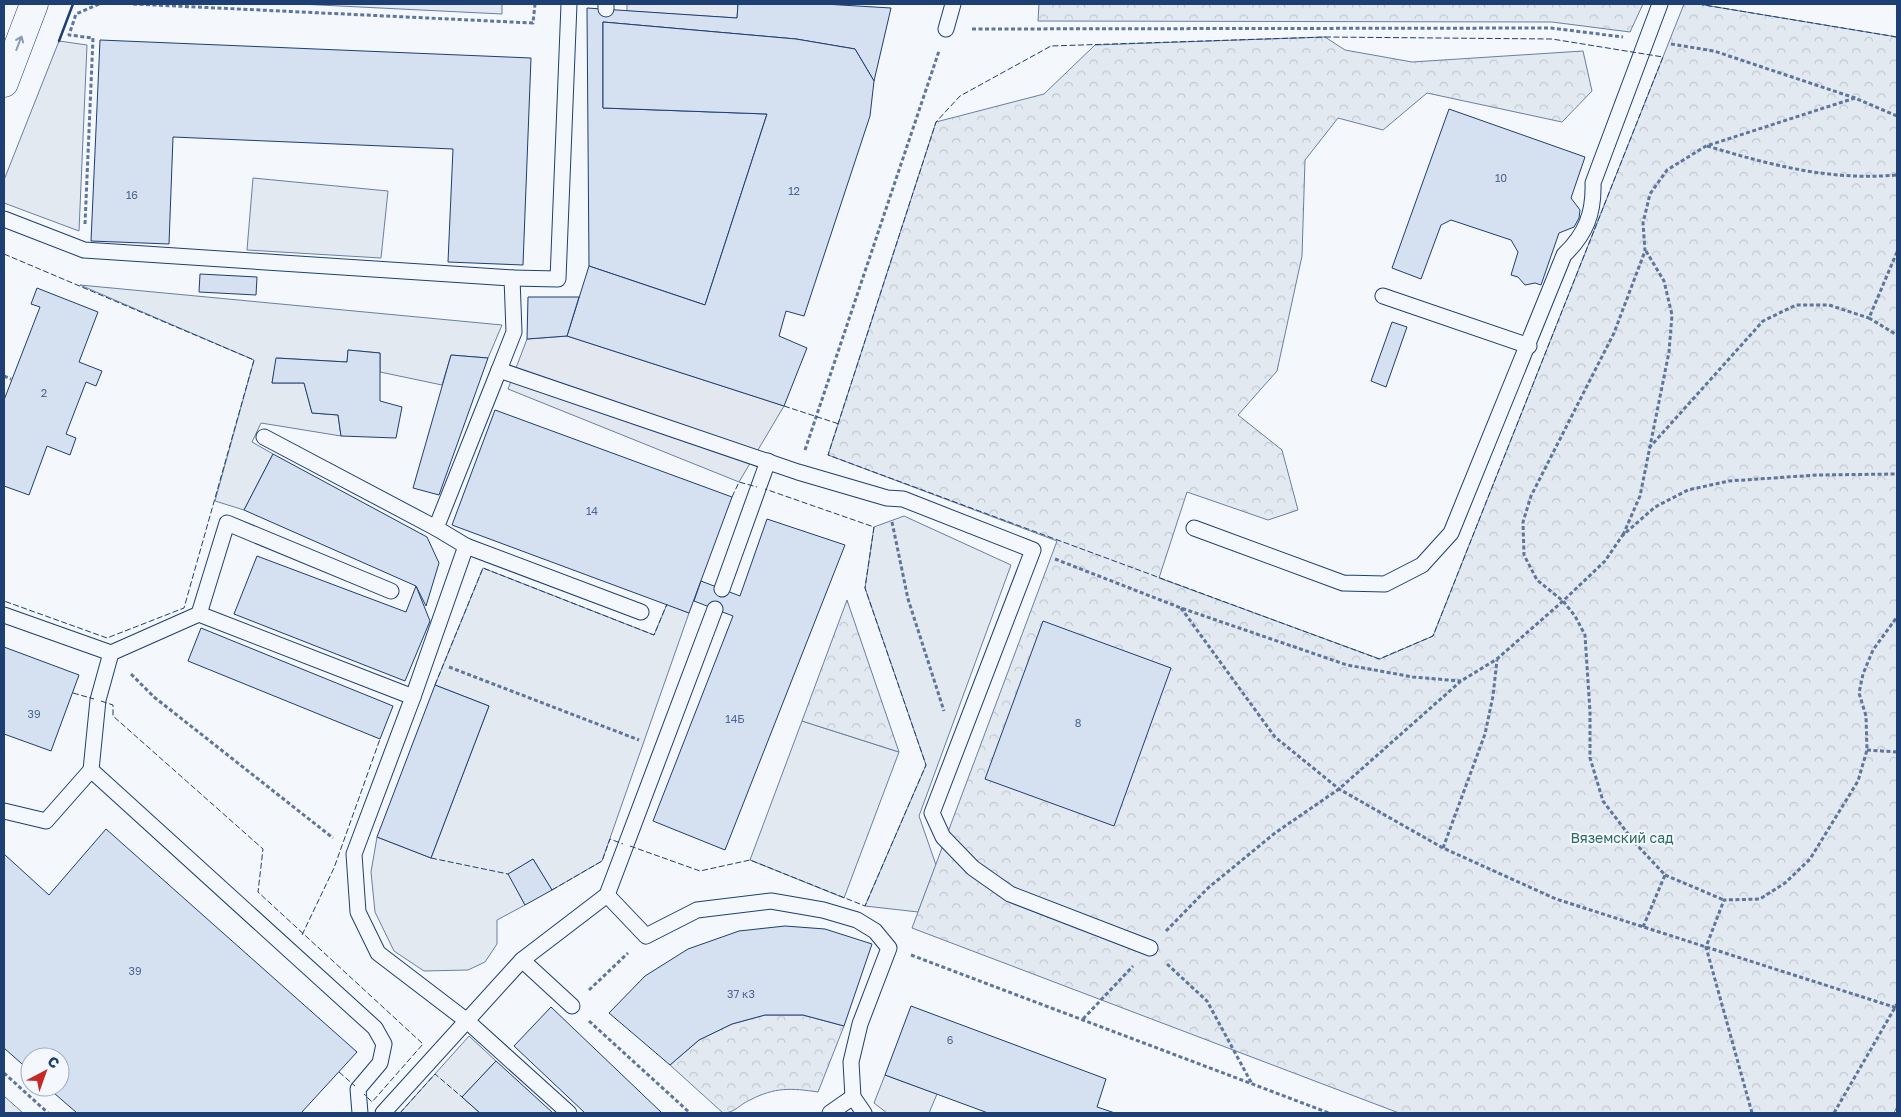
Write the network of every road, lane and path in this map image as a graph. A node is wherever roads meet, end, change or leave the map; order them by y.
1 (34, 4) edge
2 (99, 4) edge
3 (133, 4) edge
4 (535, 4) edge
5 (569, 4) edge
6 (953, 4) edge
7 (1660, 4) edge
8 (946, 29) junction
9 (1646, 40) junction
10 (4, 83) edge
11 (1855, 98) junction
12 (1897, 116) edge
13 (1706, 146) junction
14 (1897, 175) edge
15 (4, 219) edge
16 (84, 250) junction
17 (1645, 251) junction
18 (1897, 252) edge
19 (512, 278) junction
20 (1383, 296) dead end
21 (1869, 318) junction
22 (1897, 335) edge
23 (1529, 346) junction
24 (498, 370) junction
25 (4, 376) edge
26 (11, 379) dead end
27 (264, 437) dead end
28 (1649, 448) junction
29 (768, 461) junction
30 (798, 472) junction
31 (1897, 474) edge
32 (886, 498) junction
33 (436, 528) junction
34 (1194, 528) dead end
35 (1622, 536) junction
36 (466, 546) junction
37 (1033, 550) junction
38 (722, 589) dead end
39 (391, 591) dead end
40 (1563, 601) junction
41 (1182, 608) junction
42 (715, 609) dead end
43 (641, 612) dead end
44 (199, 614) junction
45 (4, 615) edge
46 (1897, 617) edge
47 (110, 653) junction
48 (428, 658) junction
49 (1497, 660) junction
50 (1462, 681) junction
51 (413, 698) junction
52 (662, 749) junction
53 (956, 750) junction
54 (1867, 750) junction
55 (1897, 752) edge
56 (91, 770) junction
57 (1339, 789) junction
58 (4, 811) edge
59 (1443, 848) junction
60 (354, 854) junction
61 (1665, 875) junction
62 (607, 895) junction
63 (1724, 900) junction
64 (1643, 927) junction
65 (646, 936) junction
66 (1706, 947) junction
67 (889, 948) junction
68 (1150, 948) junction
69 (522, 960) junction
70 (572, 1006) junction
71 (1897, 1006) edge
72 (1083, 1019) junction
73 (467, 1021) junction
74 (4, 1073) edge
75 (1253, 1084) junction
76 (853, 1097) junction
77 (48, 1113) edge
78 (360, 1113) edge
79 (383, 1113) edge
80 (569, 1113) edge
81 (690, 1113) edge
82 (830, 1113) edge
83 (864, 1113) edge
84 (1329, 1113) edge
85 (1752, 1113) edge
86 (1834, 1113) edge

10 -> 1 street
2 - 16 path
3 - 4 path
5 - 19 lane
6 - 8 lane
7 - 9 lane
8 - 9 path
8 - 30 path
9 - 11 path
9 - 23 lane
11 - 12 path
11 - 13 path
13 - 14 path
13 - 17 path
15 - 16 lane
16 - 19 lane
17 - 28 path
17 - 40 path
18 - 21 path
19 - 24 lane
20 - 23 lane
21 - 22 path
21 - 28 path
23 - 34 lane
24 - 29 lane
24 - 33 lane
25 - 26 path
27 - 33 lane
28 - 35 path
29 - 30 lane
29 - 38 lane
30 - 32 lane
31 - 35 path
32 - 37 lane
32 - 53 path
33 - 36 lane
35 - 40 path
36 - 43 lane
36 - 48 lane
37 - 41 path
37 - 53 lane
39 - 44 lane
40 - 49 path
40 - 61 path
41 - 50 path
41 - 57 path
42 - 52 lane
44 - 47 lane
44 - 51 lane
45 - 47 lane
46 - 54 path
47 - 56 lane
47 - 60 path
48 - 51 lane
48 - 52 path
49 - 50 path
49 - 59 path
50 - 57 path
51 - 60 lane
52 - 62 lane
53 - 68 lane
54 - 55 path
54 - 63 path
56 - 58 lane
56 - 78 lane
57 - 59 path
57 - 68 path
59 - 64 path
60 - 73 lane
61 - 63 path
61 - 64 path
62 - 65 lane
62 - 69 lane
63 - 66 path
64 - 66 path
65 - 67 lane
65 - 70 path
66 - 71 path
66 - 85 path
67 - 72 path
67 - 76 lane
68 - 72 path
68 - 75 path
69 - 70 lane
69 - 73 lane
70 - 81 path
71 - 86 path
72 - 75 path
73 - 79 lane
73 - 80 lane
74 - 77 path
75 - 84 path
76 - 82 lane
76 - 83 lane

